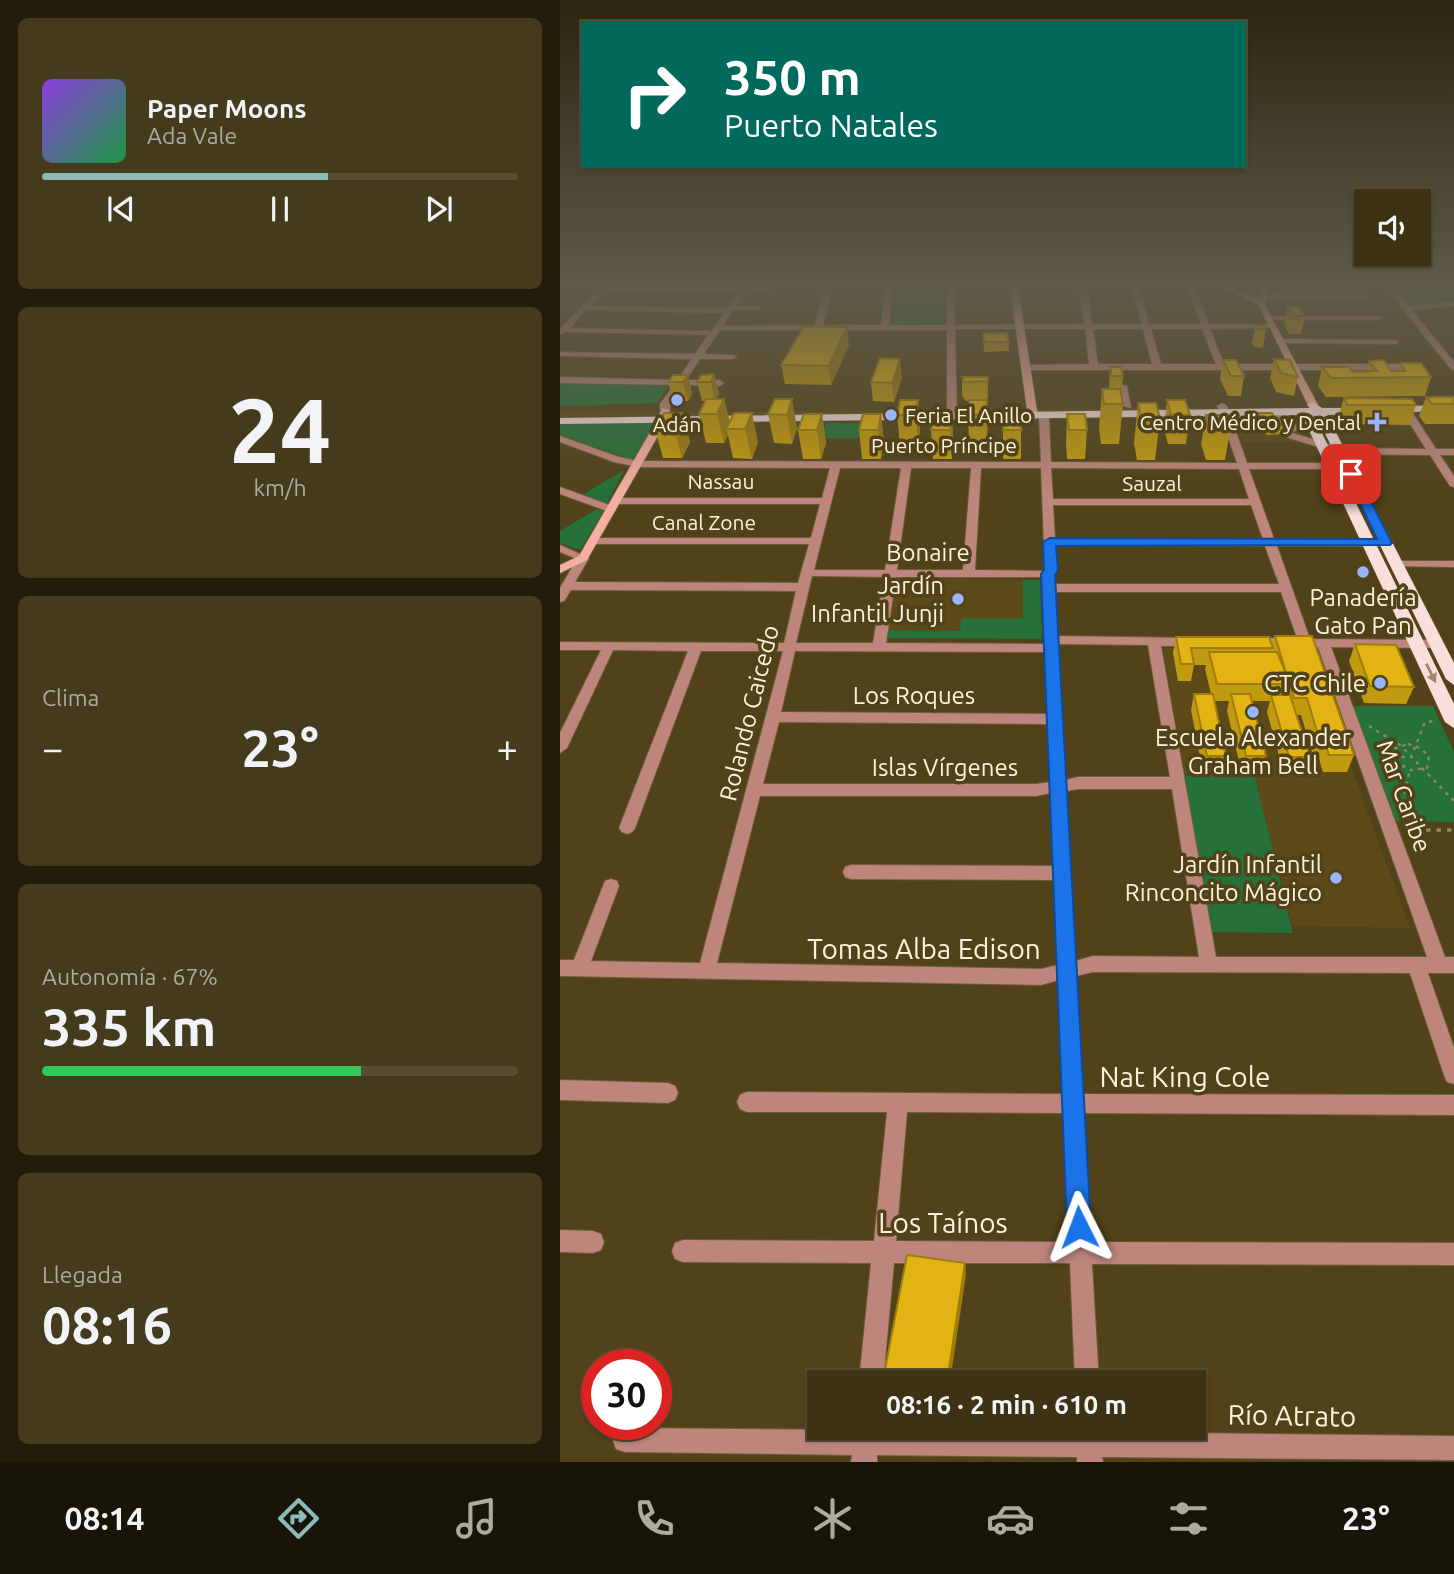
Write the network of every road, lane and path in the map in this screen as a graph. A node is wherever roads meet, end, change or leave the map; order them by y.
1 (698, 356) edge
2 (706, 356) edge
3 (952, 356) edge
4 (1023, 356) edge
5 (1092, 356) edge
6 (1154, 356) edge
7 (1217, 356) edge
8 (1288, 356) edge
9 (733, 357) dead end
10 (1025, 367) junction
11 (1094, 367) junction
12 (1157, 367) junction
13 (1221, 367) junction
14 (1293, 367) junction
15 (1418, 367) edge
16 (560, 380) edge
17 (680, 382) junction
18 (720, 383) dead end
19 (1123, 386) edge
20 (1128, 406) junction
21 (1454, 407) edge
22 (1405, 408) junction
23 (564, 411) edge
24 (1227, 411) junction
25 (849, 413) junction
26 (953, 413) junction
27 (1287, 413) junction
28 (1313, 413) junction
29 (1036, 414) junction
30 (664, 415) junction
31 (560, 421) edge
32 (560, 439) edge
33 (1322, 445) junction
34 (1340, 451) junction
35 (1433, 452) junction
36 (1454, 452) edge
37 (638, 464) junction
38 (836, 464) junction
39 (907, 464) junction
40 (976, 465) junction
41 (1046, 465) junction
42 (1243, 465) junction
43 (1332, 466) junction
44 (1454, 484) edge
45 (560, 490) edge
46 (826, 500) junction
47 (1048, 502) junction
48 (1256, 502) junction
49 (614, 505) junction
50 (593, 541) junction
51 (816, 541) junction
52 (1050, 542) junction
53 (1270, 542) junction
54 (1368, 543) junction
55 (1385, 543) junction
56 (560, 548) edge
57 (583, 558) junction
58 (1396, 564) junction
59 (1454, 564) edge
60 (560, 570) edge
61 (891, 573) junction
62 (969, 574) junction
63 (805, 580) junction
64 (1048, 581) junction
65 (567, 586) junction
66 (1286, 588) junction
67 (560, 597) edge
68 (1154, 641) junction
69 (1209, 642) edge
70 (1237, 642) edge
71 (1305, 643) junction
72 (1323, 643) junction
73 (1051, 644) junction
74 (1417, 644) junction
75 (1436, 644) junction
76 (560, 646) edge
77 (609, 646) junction
78 (696, 647) junction
79 (789, 647) junction
80 (879, 647) junction
81 (1454, 679) edge
82 (773, 717) junction
83 (1350, 717) junction
84 (1055, 719) junction
85 (1454, 721) edge
86 (1400, 745) junction
87 (1415, 746) junction
88 (560, 748) edge
89 (1392, 757) junction
90 (1411, 757) junction
91 (1423, 769) junction
92 (1409, 770) junction
93 (1178, 783) junction
94 (1058, 786) junction
95 (754, 790) junction
96 (1454, 801) edge
97 (627, 828) dead end
98 (1393, 830) junction
99 (1454, 830) edge
100 (851, 872) dead end
101 (1062, 873) junction
102 (611, 886) dead end
103 (1209, 964) junction
104 (1416, 965) junction
105 (1447, 965) edge
106 (560, 968) edge
107 (579, 969) junction
108 (1067, 971) junction
109 (706, 972) junction
110 (1454, 1075) edge
111 (560, 1090) edge
112 (668, 1093) dead end
113 (747, 1102) dead end
114 (898, 1103) junction
115 (1073, 1103) junction
116 (1454, 1105) edge
117 (560, 1241) edge
118 (593, 1242) dead end
119 (683, 1251) dead end
120 (884, 1251) junction
121 (1080, 1252) junction
122 (1454, 1254) edge
123 (872, 1370) edge
124 (1086, 1370) edge
125 (625, 1440) dead end
126 (866, 1444) edge
127 (1089, 1445) edge
128 (1454, 1448) edge

1 - 17 street
2 - 9 street
3 - 26 street
4 - 10 street
5 - 11 street
6 - 12 street
7 - 13 street
8 - 14 street
10 - 11 street
10 - 29 street
11 - 12 street
12 - 13 street
13 - 14 street
14 - 15 street
14 - 28 street
16 - 17 street
17 - 18 street
17 - 30 street
19 - 20 street
20 - 24 main road
20 - 29 main road
21 - 22 main road
22 - 28 main road
22 - 28 main road
22 - 35 street
23 - 30 main road
24 - 27 main road
24 - 27 lane
24 - 28 main road
24 - 29 main road
24 - 42 street
25 - 26 main road
25 - 30 main road
25 - 30 main road
26 - 29 main road
27 - 28 main road
28 - 33 main road
28 - 33 lane
28 - 34 main road
29 - 41 street
30 - 31 main road
30 - 37 street
32 - 37 street, Puerto Príncipe
33 - 34 street
33 - 43 main road
34 - 35 street
34 - 55 main road
35 - 36 street
35 - 44 street
37 - 38 street, Puerto Príncipe
37 - 49 street
38 - 39 street, Puerto Príncipe
38 - 46 street, Rolando Caicedo
39 - 40 street, Puerto Príncipe
39 - 61 street
40 - 41 street, Puerto Príncipe
40 - 62 street
41 - 42 street, Puerto Príncipe
41 - 47 street
42 - 43 street, Puerto Príncipe
42 - 48 street
43 - 54 main road
45 - 49 street, Nassau
46 - 49 street, Nassau
46 - 51 street, Rolando Caicedo
47 - 48 street, Sauzal
47 - 52 street
48 - 53 street
49 - 50 street
50 - 51 street, Canal Zone
50 - 57 street
51 - 63 street, Rolando Caicedo
52 - 53 street
52 - 64 street
53 - 54 street
53 - 66 street
54 - 55 street
54 - 74 main road
55 - 58 main road
56 - 57 street
57 - 60 street
57 - 65 street
58 - 59 street
58 - 75 main road
61 - 62 street, Bonaire
61 - 63 street, Bonaire
61 - 80 street
62 - 64 street, Bonaire
63 - 65 street, Bonaire
63 - 79 street, Rolando Caicedo
64 - 66 street, Bonaire
64 - 73 street
65 - 67 street
66 - 71 street
68 - 69 street
68 - 73 street
68 - 93 street
70 - 71 street
71 - 72 street
72 - 74 street
72 - 83 street, Mar Caribe
73 - 80 street
73 - 84 street
74 - 75 street
74 -> 85 main road
75 - 81 main road
76 - 77 street
77 - 78 street
77 - 88 street
78 - 79 street
78 - 97 street
79 - 80 street
79 - 82 street, Rolando Caicedo
82 - 84 street, Los Roques
82 - 95 street, Rolando Caicedo
83 - 86 path
83 - 98 street, Mar Caribe
84 - 94 street
85 - 87 path
86 - 87 path
86 - 89 path
86 - 90 path
87 - 90 path
87 - 91 path
89 - 90 path
89 - 92 path
90 - 91 path
91 - 92 path
91 - 96 path
92 - 98 path
93 - 94 street, Islas Vírgenes
93 - 103 street
94 - 95 street, Islas Vírgenes
94 - 101 street
95 - 109 street, Rolando Caicedo
98 - 99 path
98 - 105 street, Mar Caribe
100 - 101 street
101 - 108 street
102 - 107 street
103 - 104 street, Tomas Alba Edison
103 - 108 street, Tomas Alba Edison
104 - 105 street, Tomas Alba Edison
104 - 110 street
106 - 107 street, Tomas Alba Edison
107 - 109 street, Tomas Alba Edison
108 - 109 street, Tomas Alba Edison
108 - 115 street
111 - 112 street
113 - 114 street, Nat King Cole
114 - 115 street, Nat King Cole
114 - 120 street
115 - 116 street, Nat King Cole
115 - 121 street
117 - 118 street
119 - 120 street, Los Taínos
120 - 121 street, Los Taínos
120 - 123 street
121 - 122 street, Los Taínos
121 - 124 street
125 - 126 street, Río Atrato
126 - 127 street, Río Atrato
127 - 128 street, Río Atrato

